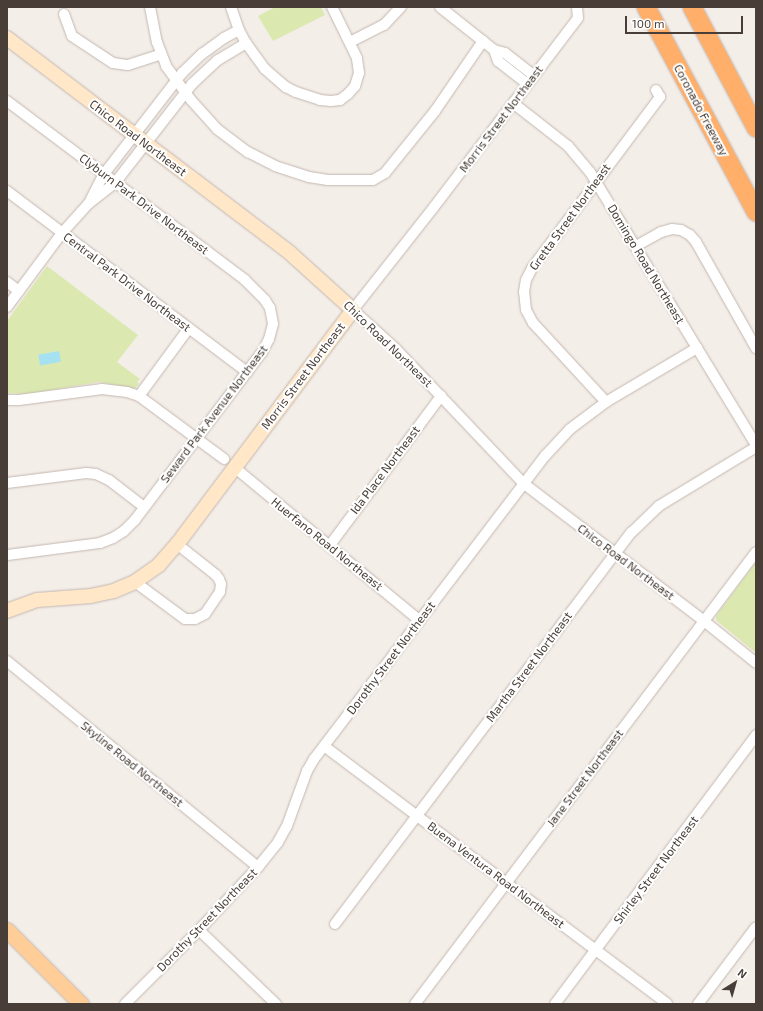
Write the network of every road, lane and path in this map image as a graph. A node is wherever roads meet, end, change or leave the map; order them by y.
1 (150, 7) edge
2 (231, 7) edge
3 (332, 7) edge
4 (401, 7) edge
5 (440, 7) edge
6 (577, 7) edge
7 (646, 7) edge
8 (692, 7) edge
9 (64, 14) dead end
10 (239, 30) junction
11 (7, 38) edge
12 (483, 41) junction
13 (350, 42) junction
14 (246, 43) junction
15 (161, 54) junction
16 (176, 80) junction
17 (530, 80) junction
18 (656, 90) dead end
19 (185, 93) junction
20 (7, 101) edge
21 (513, 103) junction
22 (756, 128) edge
23 (134, 134) junction
24 (146, 143) junction
25 (104, 174) junction
26 (596, 181) junction
27 (115, 183) junction
28 (7, 191) edge
29 (88, 204) junction
30 (756, 212) edge
31 (62, 233) junction
32 (636, 246) junction
33 (7, 282) edge
34 (19, 291) junction
35 (7, 307) edge
36 (353, 310) junction
37 (272, 316) joint
38 (190, 328) junction
39 (697, 348) junction
40 (756, 348) edge
41 (247, 372) junction
42 (139, 396) junction
43 (441, 396) junction
44 (7, 400) edge
45 (606, 402) junction
46 (196, 438) junction
47 (756, 446) edge
48 (229, 463) junction
49 (7, 483) edge
50 (523, 483) junction
51 (144, 507) junction
52 (177, 544) junction
53 (330, 545) junction
54 (756, 552) edge
55 (614, 553) junction
56 (7, 555) edge
57 (136, 582) junction
58 (7, 611) edge
59 (420, 621) junction
60 (704, 621) junction
61 (7, 661) edge
62 (756, 663) edge
63 (756, 735) edge
64 (324, 746) junction
65 (417, 816) junction
66 (258, 867) junction
67 (506, 883) junction
68 (335, 924) dead end
69 (756, 927) edge
70 (7, 930) edge
71 (199, 930) junction
72 (596, 950) junction
73 (81, 1004) edge
74 (125, 1004) edge
75 (276, 1004) edge
76 (415, 1004) edge
77 (555, 1004) edge
78 (667, 1004) edge
79 (698, 1004) edge

1 - 15 street
2 - 10 street
3 - 13 street
4 - 13 street
5 - 12 street
6 - 17 street, Morris Street Northeast
7 - 30 highway, Coronado Freeway
8 - 22 highway
9 - 15 street
10 - 14 street
10 - 16 street
11 - 23 street, Chico Road Northeast
12 - 17 street
12 - 19 street
13 - 14 street
14 - 19 street
15 - 16 street
16 - 19 street
16 - 23 street
17 - 21 street, Morris Street Northeast
18 - 26 street, Gretta Street Northeast
19 - 24 street
20 - 25 street, Clyburn Park Drive Northeast
21 - 26 street, Domingo Road Northeast
21 - 36 street, Morris Street Northeast
23 - 24 street, Chico Road Northeast
23 - 25 street
24 - 27 street
24 - 36 street, Chico Road Northeast
25 - 27 street, Clyburn Park Drive Northeast
25 - 29 street
26 - 32 street, Domingo Road Northeast
26 - 45 street, Gretta Street Northeast
27 - 29 street
27 - 37 street, Clyburn Park Drive Northeast
28 - 31 street, Central Park Drive Northeast
29 - 31 street
31 - 34 street
31 - 38 street, Central Park Drive Northeast
32 - 39 street, Domingo Road Northeast
32 - 40 street
33 - 34 street
34 - 35 street
36 - 43 street, Chico Road Northeast
36 - 48 street, Morris Street Northeast
37 - 41 street, Seward Park Avenue Northeast
38 - 41 street, Central Park Drive Northeast
38 - 42 street
39 - 45 street, Dorothy Street Northeast
39 - 47 street, Domingo Road Northeast
41 - 46 street, Seward Park Avenue Northeast
42 - 44 street
42 - 46 street, Huerfano Road Northeast
43 - 50 street, Chico Road Northeast
43 - 53 street, Ida Place Northeast
45 - 50 street, Dorothy Street Northeast
46 - 48 street, Huerfano Road Northeast
46 - 51 street, Seward Park Avenue Northeast
47 - 55 street, Martha Street Northeast
48 - 52 street, Morris Street Northeast
48 - 53 street, Huerfano Road Northeast
49 - 51 street
50 - 55 street, Chico Road Northeast
50 - 59 street, Dorothy Street Northeast
51 - 56 street, Seward Park Avenue Northeast
52 - 57 street, Morris Street Northeast
52 - 57 street
53 - 59 street, Huerfano Road Northeast
54 - 60 street, Jane Street Northeast
55 - 60 street, Chico Road Northeast
55 - 65 street, Martha Street Northeast
57 - 58 street, Morris Street Northeast
59 - 64 street, Dorothy Street Northeast
60 - 62 street, Chico Road Northeast
60 - 67 street, Jane Street Northeast
61 - 66 street, Skyline Road Northeast
63 - 72 street, Shirley Street Northeast
64 - 65 street, Buena Ventura Road Northeast
64 - 66 street, Dorothy Street Northeast
65 - 67 street, Buena Ventura Road Northeast
65 - 68 street, Martha Street Northeast
66 - 71 street, Dorothy Street Northeast
67 - 72 street, Buena Ventura Road Northeast
67 - 76 street, Jane Street Northeast
69 - 79 street
70 - 73 main road
71 - 74 street, Dorothy Street Northeast
71 - 75 street
72 - 77 street, Shirley Street Northeast
72 - 78 street, Buena Ventura Road Northeast

